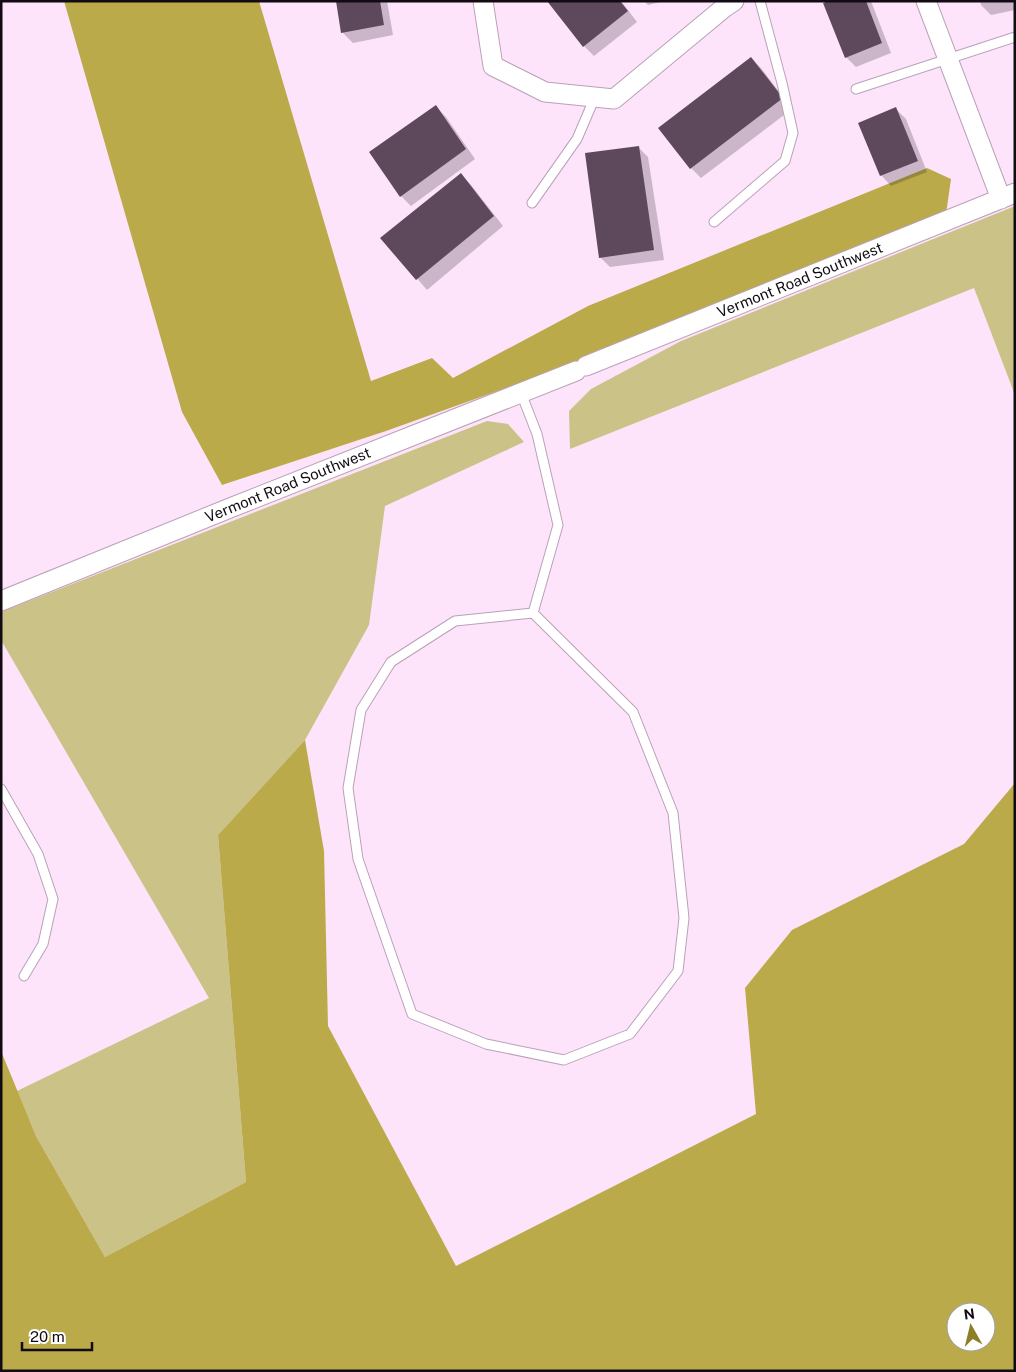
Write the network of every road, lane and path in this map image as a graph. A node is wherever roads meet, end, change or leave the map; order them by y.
1 (483, 1) edge
2 (734, 1) edge
3 (760, 1) edge
4 (926, 1) edge
5 (1015, 37) edge
6 (948, 59) junction
7 (856, 89) dead end
8 (595, 97) junction
9 (1008, 196) edge
10 (532, 203) dead end
11 (714, 222) dead end
12 (521, 393) junction
13 (1, 601) edge
14 (533, 613) junction
15 (1, 790) edge
16 (24, 976) dead end

1 - 8 street
2 - 8 street
3 - 11 lane
4 - 6 street
5 - 6 lane
6 - 7 lane
6 - 9 street
8 - 10 lane
9 - 12 street, Vermont Road Southwest
12 - 13 street, Vermont Road Southwest
12 - 14 lane
14 - 14 lane
15 - 16 lane

